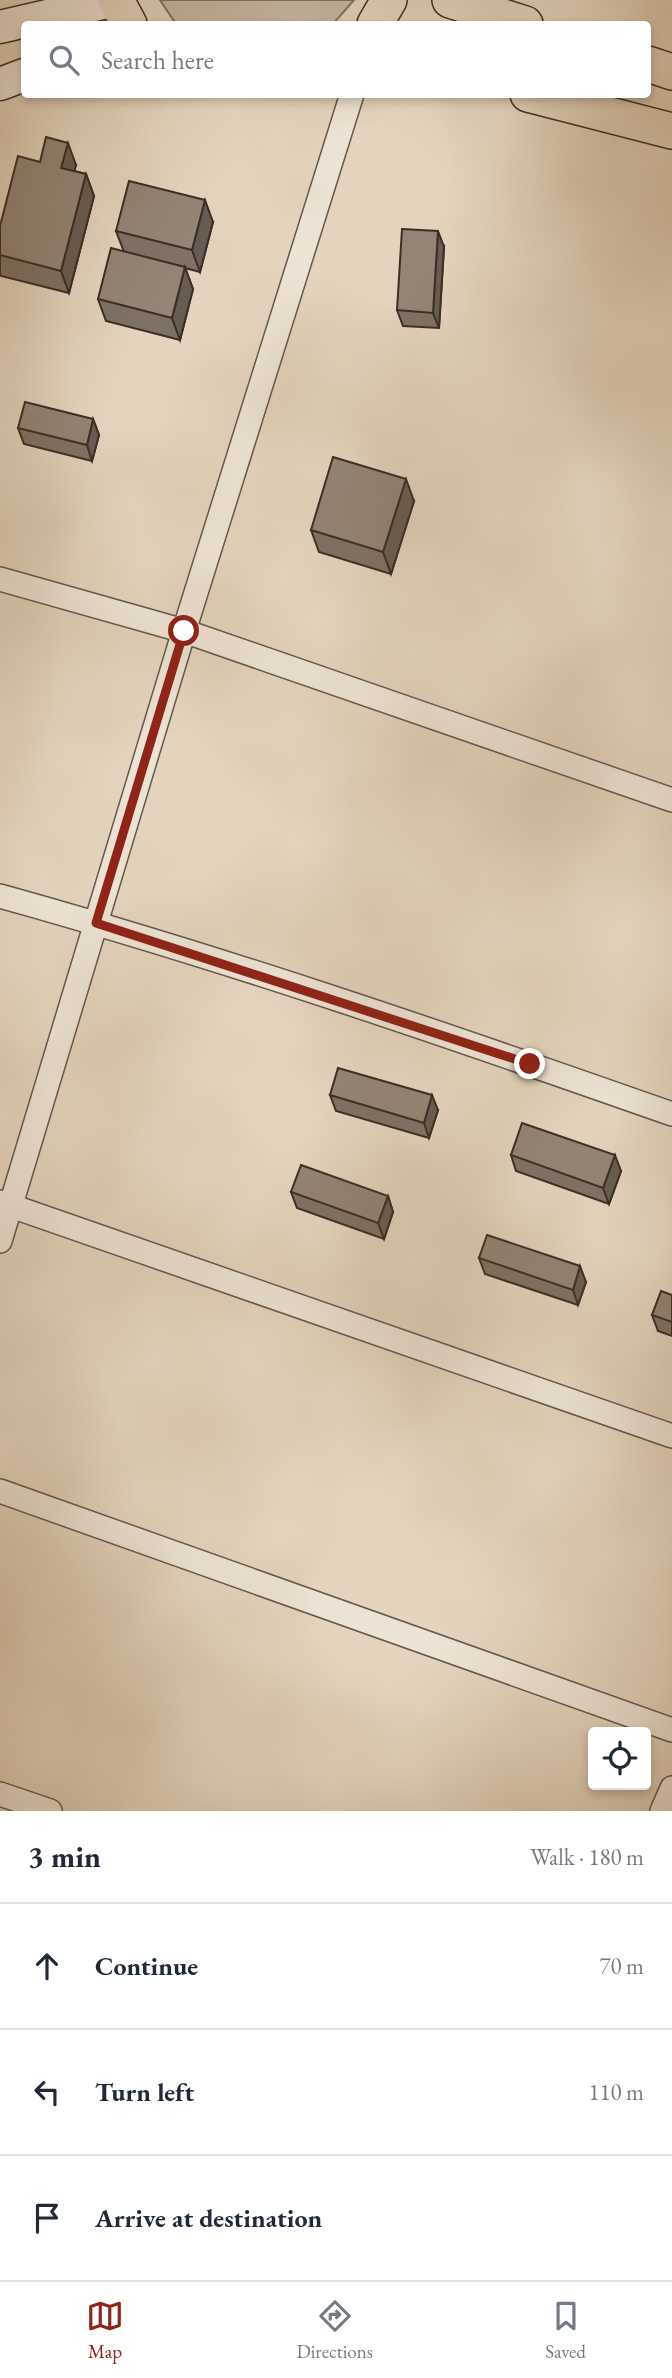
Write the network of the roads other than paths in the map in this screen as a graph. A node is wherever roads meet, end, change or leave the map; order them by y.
1 (116, 0) edge
2 (388, 0) edge
3 (450, 0) edge
4 (26, 21) edge
5 (127, 21) edge
6 (377, 21) edge
7 (516, 21) edge
8 (21, 22) edge
9 (0, 27) edge
10 (651, 65) edge
11 (672, 72) edge
12 (21, 76) edge
13 (0, 84) edge
14 (347, 98) edge
15 (544, 98) edge
16 (672, 131) edge
17 (0, 579) edge
18 (184, 631) junction
19 (672, 800) edge
20 (0, 896) edge
21 (96, 923) junction
22 (672, 1114) edge
23 (5, 1203) edge
24 (0, 1241) edge
25 (672, 1436) edge
26 (0, 1491) edge
27 (672, 1730) edge
28 (672, 1788) edge
29 (0, 1794) edge
30 (50, 1811) edge
31 (662, 1811) edge

1 - 4 street
1 - 5 main road
2 - 6 main road
3 - 7 main road
8 - 9 street
10 - 11 main road
12 - 13 street
14 - 18 street
15 - 16 main road
17 - 18 street
18 - 19 street
18 - 21 street
20 - 21 street
21 - 22 street
21 - 23 street
23 - 24 street
23 - 25 street
26 - 27 street
28 - 31 street
29 - 30 street

